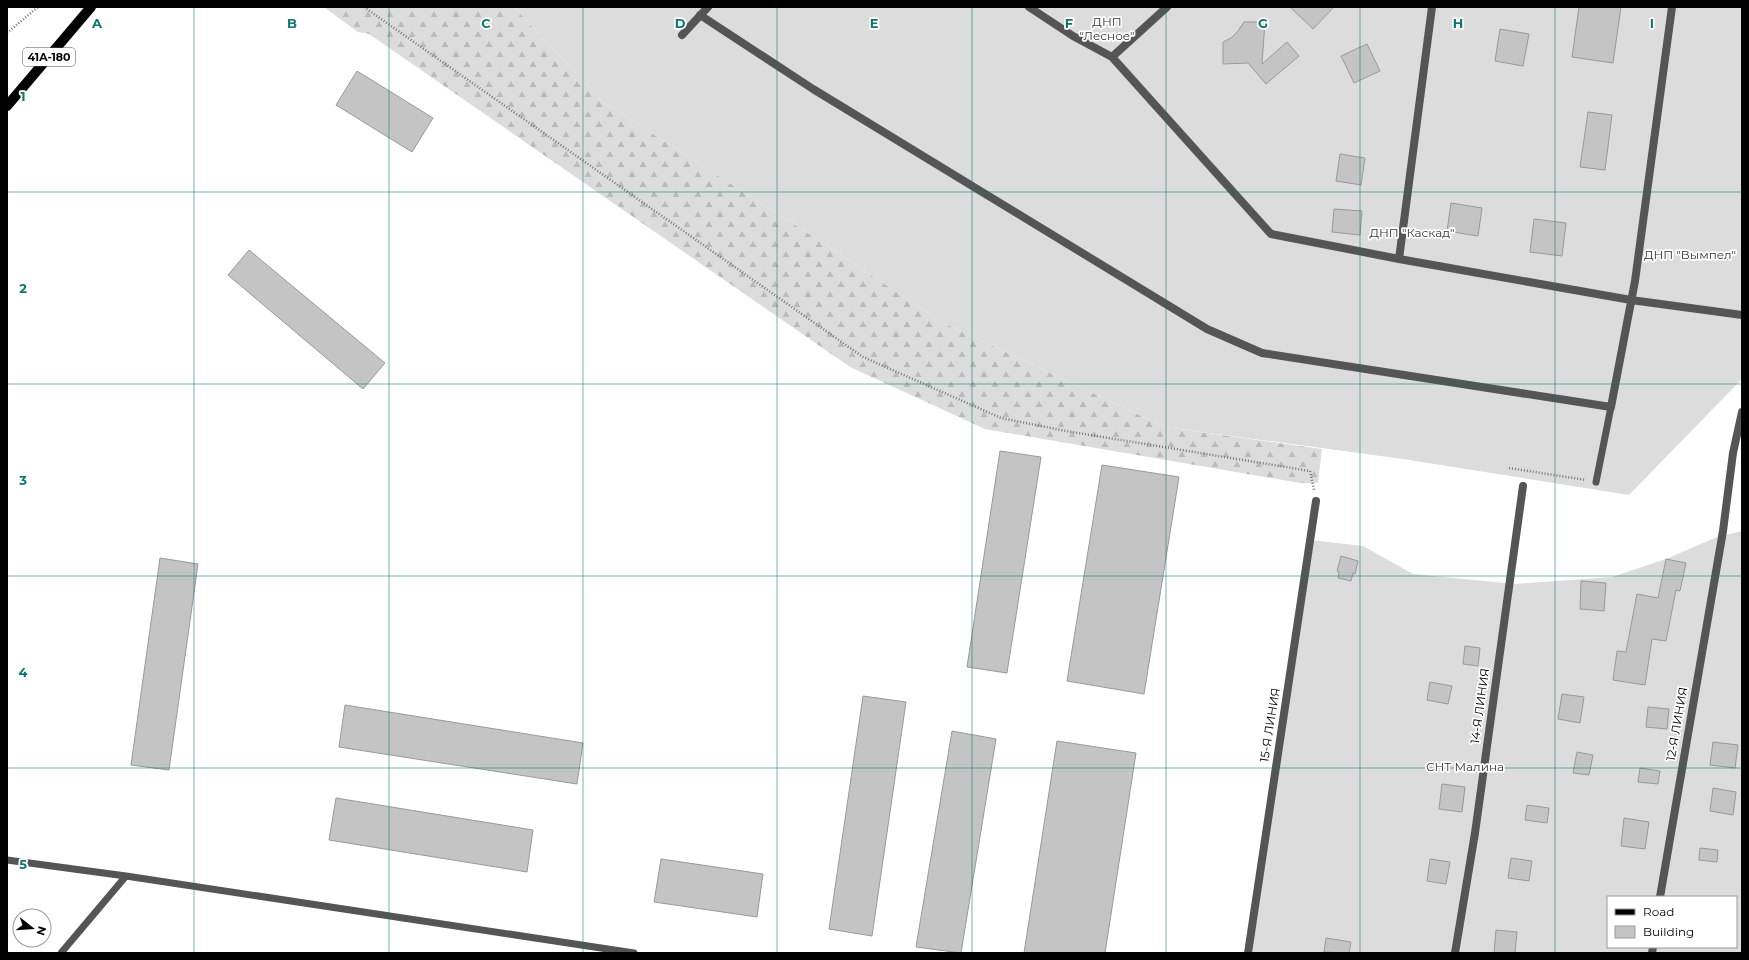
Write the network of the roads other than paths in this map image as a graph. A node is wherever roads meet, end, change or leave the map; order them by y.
1 (91, 7) edge
2 (708, 7) edge
3 (1029, 7) edge
4 (1167, 7) edge
5 (1432, 7) edge
6 (1672, 7) edge
7 (700, 15) junction
8 (682, 35) dead end
9 (1112, 57) junction
10 (7, 106) edge
11 (1398, 259) junction
12 (1630, 300) junction
13 (1742, 314) edge
14 (1611, 407) junction
15 (1742, 412) edge
16 (1596, 482) road end
17 (1523, 486) dead end
18 (1316, 502) road end
19 (7, 860) edge
20 (126, 876) junction
21 (1660, 896) edge
22 (61, 953) edge
23 (634, 953) edge
24 (1248, 953) edge
25 (1455, 953) edge

1 - 10 main road, 41А-180
2 - 7 street
3 - 9 street
4 - 9 street
5 - 11 street
6 - 12 street
7 - 8 street
7 - 14 street
9 - 11 street
11 - 12 street
12 - 13 street
12 - 14 street
14 - 16 lane
15 - 21 street, 12-Я ЛИНИЯ
17 - 25 street, 14-Я ЛИНИЯ
18 - 24 street, 15-Я ЛИНИЯ
19 - 20 lane
20 - 22 lane
20 - 23 lane

